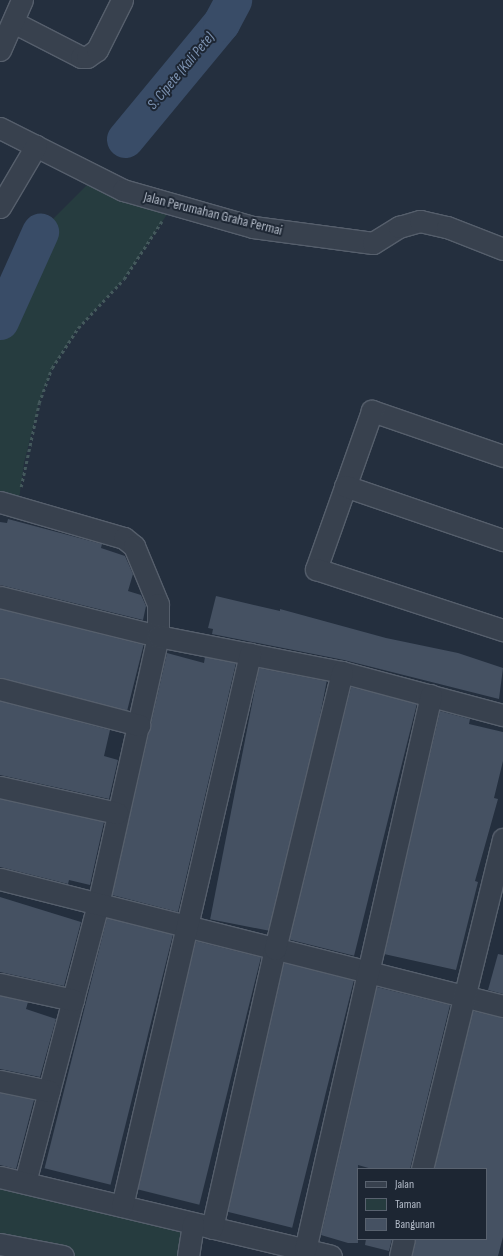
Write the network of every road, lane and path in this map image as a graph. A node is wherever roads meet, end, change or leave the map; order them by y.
1 (22, 0) edge
2 (122, 0) edge
3 (13, 22) junction
4 (0, 50) edge
5 (0, 128) edge
6 (42, 150) junction
7 (172, 207) junction
8 (0, 208) edge
9 (503, 249) edge
10 (503, 456) edge
11 (345, 486) junction
12 (9, 505) edge
13 (503, 540) edge
14 (0, 597) edge
15 (503, 630) edge
16 (158, 636) junction
17 (250, 654) junction
18 (342, 672) junction
19 (0, 689) edge
20 (431, 695) junction
21 (503, 715) edge
22 (139, 725) junction
23 (0, 787) edge
24 (117, 814) junction
25 (503, 839) edge
26 (0, 879) edge
27 (98, 904) junction
28 (186, 926) junction
29 (275, 949) junction
30 (366, 972) junction
31 (0, 984) edge
32 (465, 996) junction
33 (73, 1000) junction
34 (503, 1006) edge
35 (0, 1081) edge
36 (49, 1091) junction
37 (422, 1168) edge
38 (0, 1177) edge
39 (25, 1183) junction
40 (122, 1206) junction
41 (203, 1225) junction
42 (404, 1240) edge
43 (0, 1244) edge
44 (305, 1250) junction
45 (63, 1256) edge
46 (188, 1256) edge
47 (331, 1256) edge
48 (400, 1256) edge

1 - 3 street
2 - 3 street
3 - 4 street
5 - 6 street, Jalan Perumahan Graha Permai
6 - 7 street, Jalan Perumahan Graha Permai
6 - 8 street
7 - 9 street, Jalan Perumahan Graha Permai
7 - 12 path
10 - 11 street
11 - 13 street
11 - 15 street
12 - 16 street
14 - 16 street
16 - 17 street
16 - 22 street
17 - 18 street
17 - 28 street
18 - 20 street
18 - 29 street
19 - 22 street
20 - 21 street
20 - 30 street
22 - 24 street
23 - 24 street
24 - 27 street
25 - 32 street
26 - 27 street
27 - 28 street
27 - 33 street
28 - 29 street
28 - 40 street
29 - 30 street
29 - 41 street
30 - 32 street
30 - 44 street
31 - 33 street
32 - 34 street
32 - 37 street
33 - 36 street
35 - 36 street
36 - 39 street
38 - 39 street
39 - 40 street
40 - 41 street
41 - 44 street
41 - 46 street
42 - 48 street
43 - 45 street
44 - 47 street

